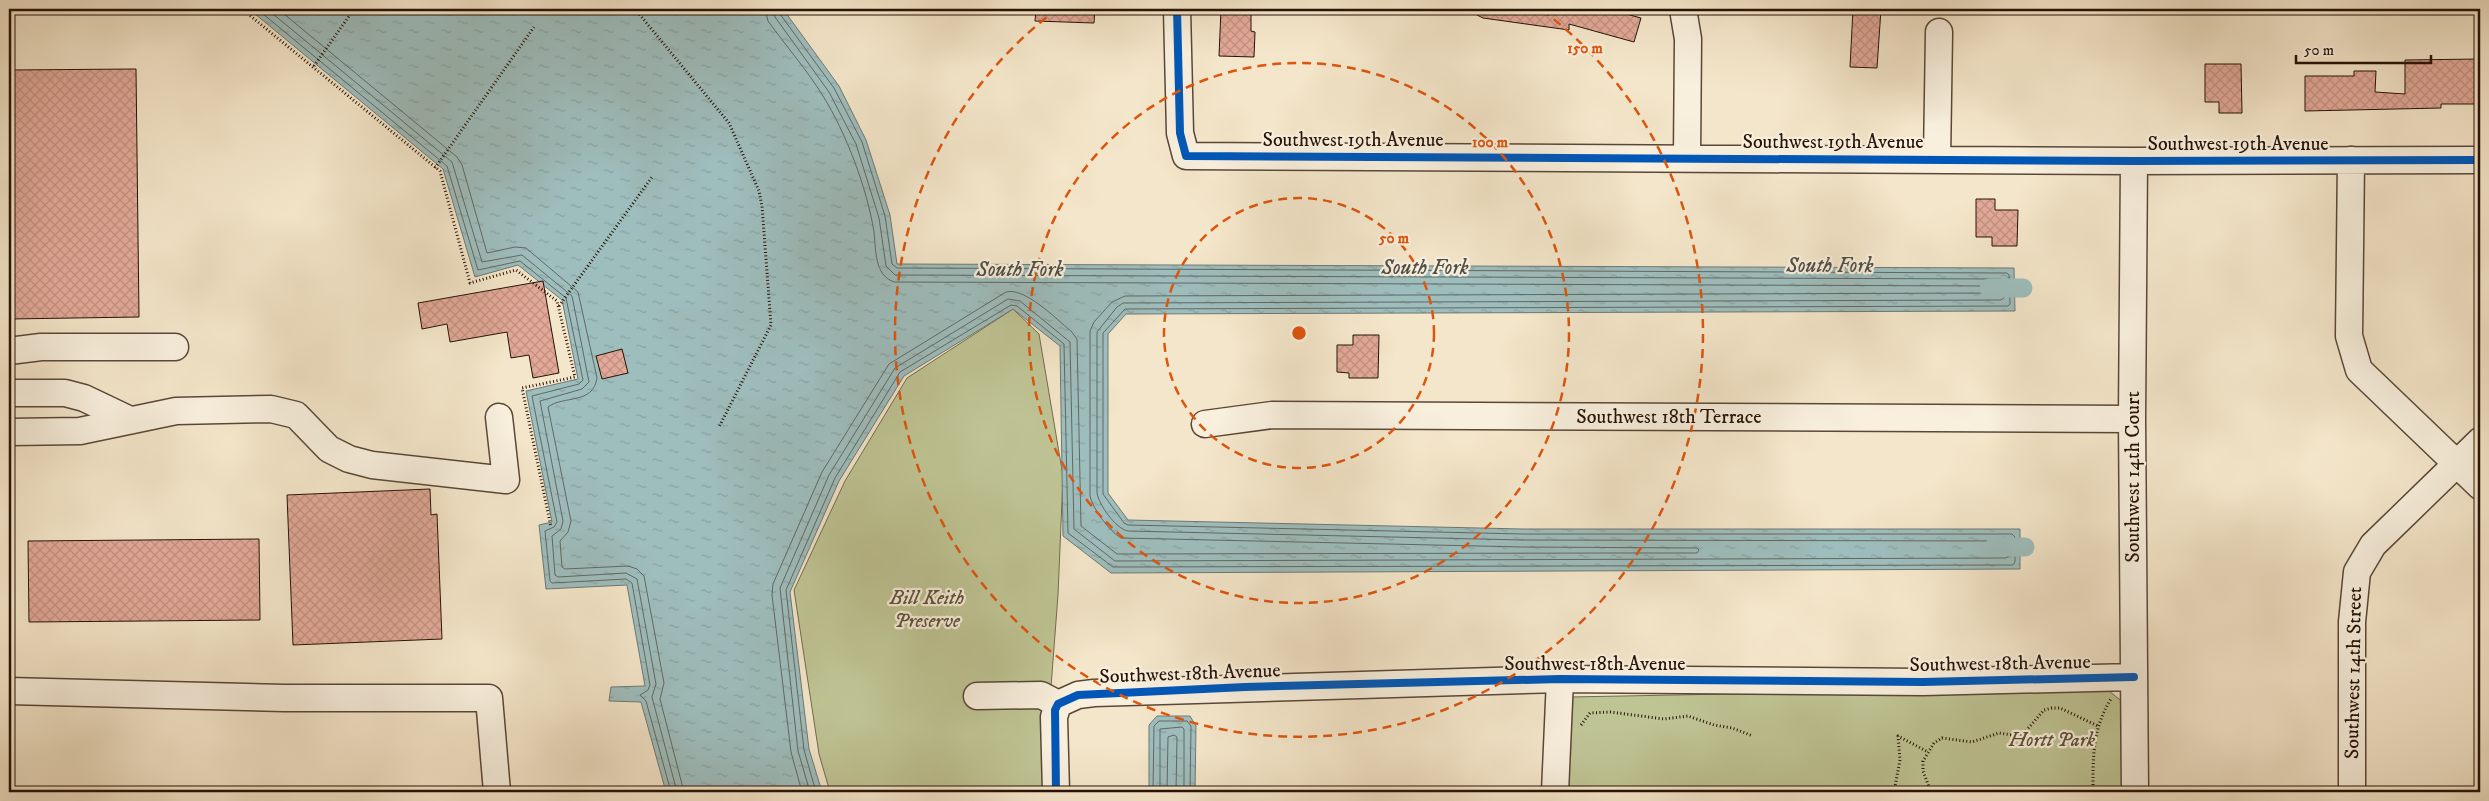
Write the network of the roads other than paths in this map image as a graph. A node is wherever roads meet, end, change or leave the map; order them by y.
1 (1177, 9) edge
2 (1683, 9) edge
3 (1939, 32) dead end
4 (1687, 157) junction
5 (1937, 159) junction
6 (2351, 160) junction
7 (2480, 160) edge
8 (2134, 161) junction
9 (175, 347) dead end
10 (9, 351) edge
11 (9, 393) edge
12 (499, 417) dead end
13 (128, 419) junction
14 (2132, 419) junction
15 (1206, 424) dead end
16 (9, 432) edge
17 (2480, 441) edge
18 (2458, 464) junction
19 (2480, 486) edge
20 (2134, 677) junction
21 (1560, 679) junction
22 (9, 691) edge
23 (977, 696) dead end
24 (1058, 704) junction
25 (497, 792) edge
26 (1056, 792) edge
27 (1554, 792) edge
28 (2135, 792) edge
29 (2352, 792) edge

1 - 4 street, Southwest 19th Avenue
2 - 4 street
3 - 5 street
4 - 5 street, Southwest 19th Avenue
5 - 8 street, Southwest 19th Avenue
6 - 7 street, Southwest 19th Avenue
6 - 8 street, Southwest 19th Avenue
6 - 18 street
8 - 14 street, Southwest 14th Court
9 - 10 street
11 - 13 street
12 - 13 street
13 - 16 street
14 - 15 street, Southwest 18th Terrace
14 - 20 street, Southwest 14th Court
17 - 18 street
18 - 19 street
18 - 29 street, Southwest 14th Street
20 - 21 street, Southwest 18th Avenue
20 - 28 street, Southwest 14th Court
21 - 24 street, Southwest 18th Avenue
21 - 27 street
22 - 25 street
23 - 24 street
24 - 26 street

